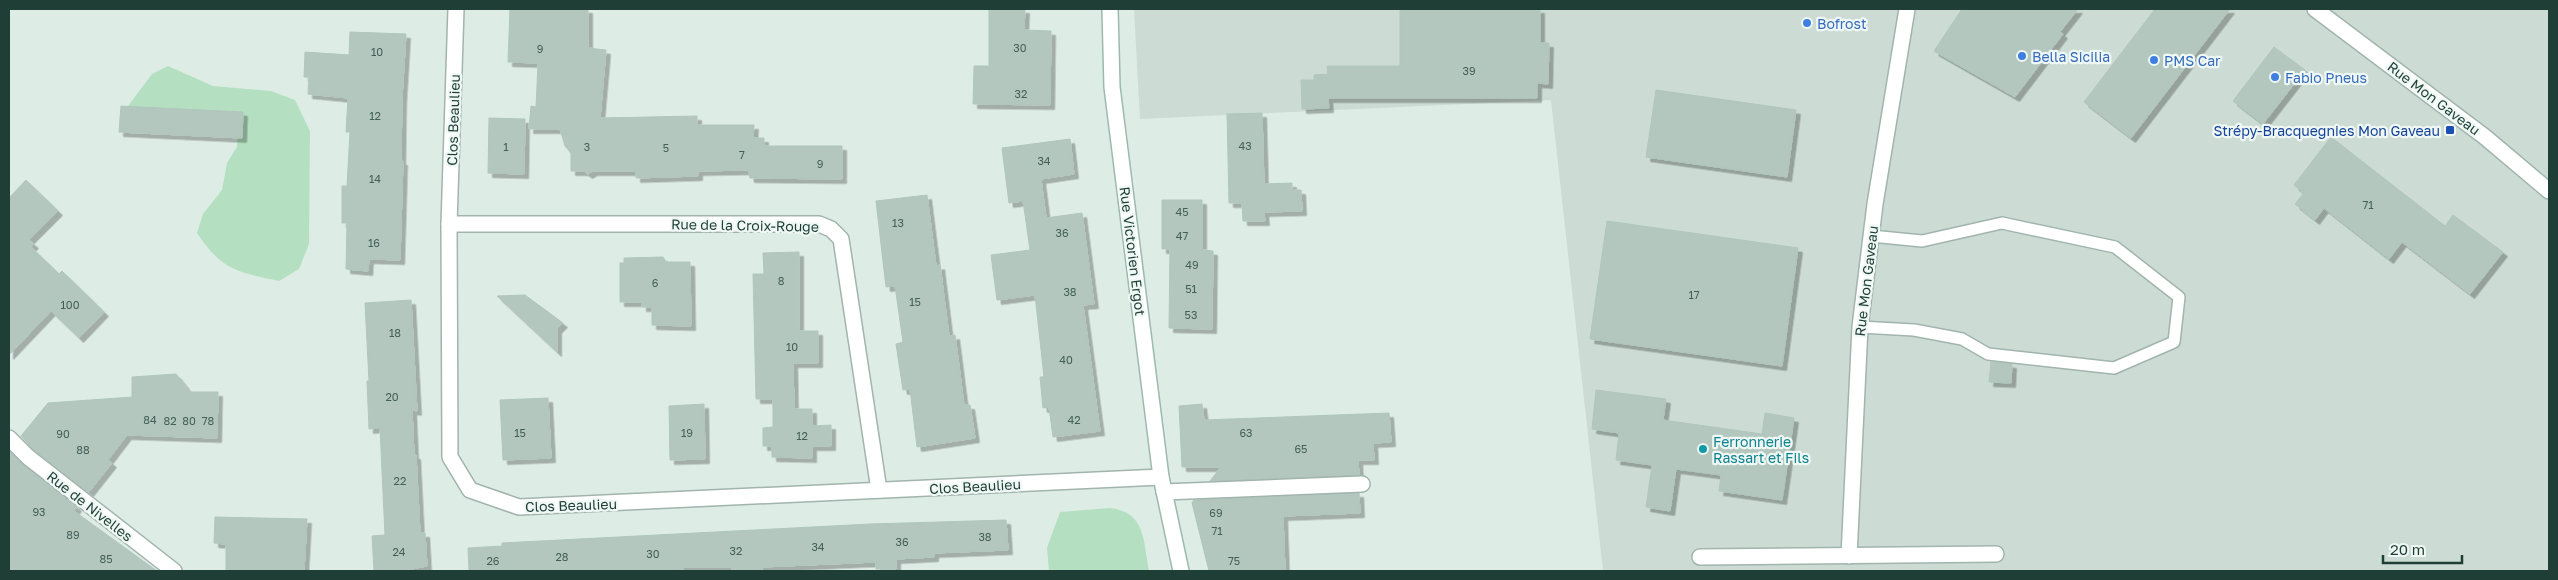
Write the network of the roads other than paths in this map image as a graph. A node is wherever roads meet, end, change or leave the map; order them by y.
1 (456, 9) edge
2 (1110, 9) edge
3 (1907, 9) edge
4 (2315, 9) edge
5 (2549, 191) edge
6 (449, 224) junction
7 (1871, 236) junction
8 (1860, 327) junction
9 (9, 438) edge
10 (1362, 484) dead end
11 (1163, 485) junction
12 (879, 490) junction
13 (1996, 554) dead end
14 (1849, 556) junction
15 (1700, 557) dead end
16 (174, 571) edge
17 (1181, 571) edge

1 - 6 street, Clos Beaulieu
2 - 11 street, Rue Victorien Ergot
3 - 7 street, Rue Mon Gaveau
4 - 5 street, Rue Mon Gaveau
6 - 12 street, Rue de la Croix-Rouge
6 - 12 street, Clos Beaulieu
7 - 8 street, Rue Mon Gaveau
7 - 8 lane
8 - 14 street, Rue Mon Gaveau
9 - 16 street, Rue de Nivelles
10 - 11 street
11 - 12 street, Clos Beaulieu
11 - 17 street, Rue Victorien Ergot
13 - 14 street
14 - 15 street

